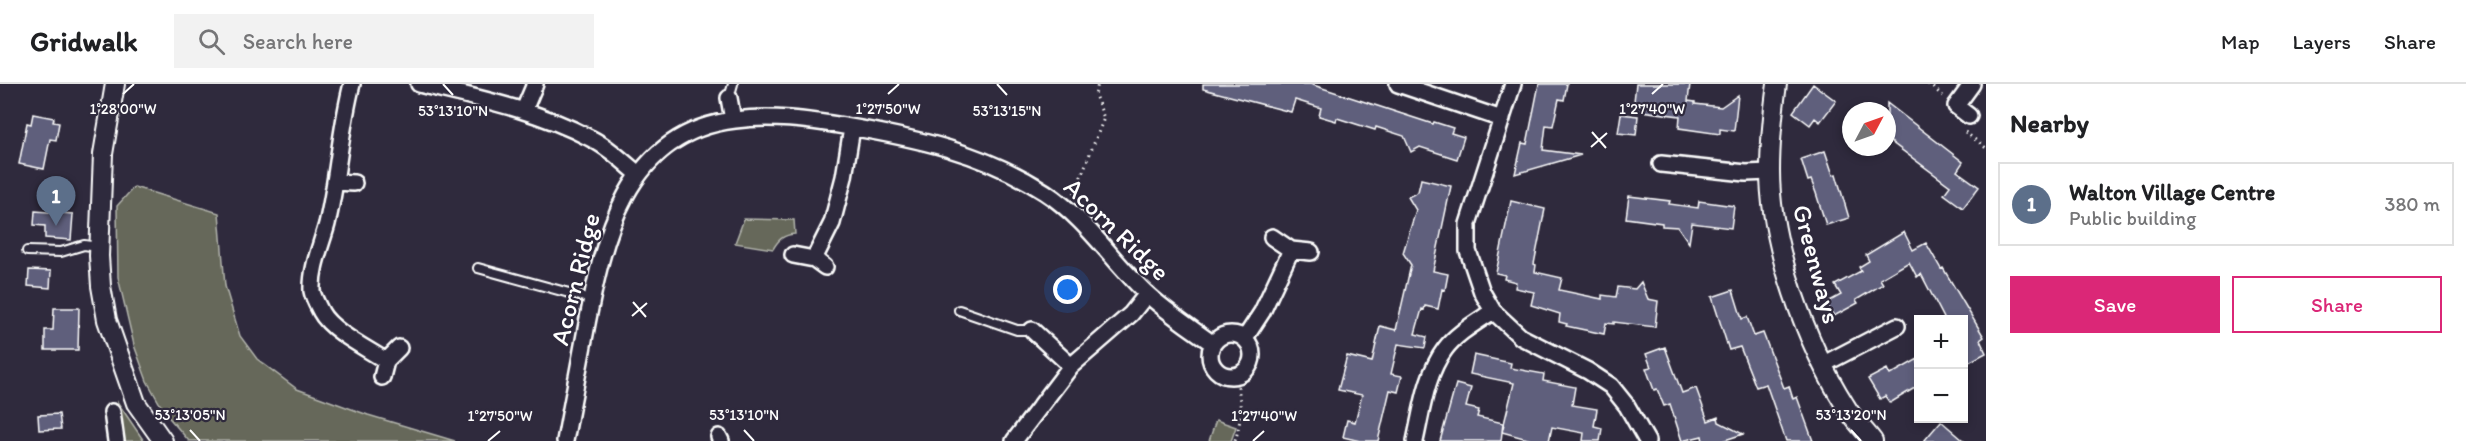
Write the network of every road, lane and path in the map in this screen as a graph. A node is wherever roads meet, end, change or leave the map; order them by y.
1 (115, 84) edge
2 (352, 84) edge
3 (419, 84) edge
4 (535, 84) edge
5 (1098, 84) edge
6 (1398, 84) edge
7 (1513, 84) edge
8 (1777, 84) edge
9 (1972, 84) edge
10 (731, 91) edge
11 (524, 110) junction
12 (1969, 116) dead end
13 (1502, 119) junction
14 (733, 120) junction
15 (852, 128) junction
16 (1974, 140) dead end
17 (1986, 148) edge
18 (1661, 164) dead end
19 (1770, 172) junction
20 (638, 174) junction
21 (335, 182) junction
22 (354, 183) dead end
23 (1068, 209) junction
24 (1272, 237) dead end
25 (100, 247) junction
26 (1291, 250) junction
27 (27, 251) dead end
28 (1311, 252) dead end
29 (793, 255) dead end
30 (478, 268) dead end
31 (1147, 294) junction
32 (591, 299) junction
33 (960, 310) dead end
34 (1493, 311) junction
35 (1897, 326) dead end
36 (1032, 330) joint
37 (1245, 338) junction
38 (1213, 344) junction
39 (399, 348) dead end
40 (386, 361) junction
41 (1822, 365) junction
42 (1071, 366) junction
43 (1236, 376) junction
44 (382, 377) dead end
45 (112, 412) dead end
46 (116, 441) edge
47 (163, 441) edge
48 (565, 441) edge
49 (1014, 441) edge
50 (1235, 441) edge
51 (1415, 441) edge
52 (1647, 441) edge
53 (1874, 441) edge

1 - 25 street
2 - 21 street
3 - 11 street
4 - 11 street
5 - 23 path
6 - 13 street
7 - 13 street
8 - 19 street, Greenways
9 - 12 street
10 - 14 street
11 - 20 street
13 - 34 street
14 - 15 street, Acorn Ridge
14 - 20 street, Acorn Ridge
15 - 23 street, Acorn Ridge
15 - 29 street
16 - 17 path
18 - 19 street
19 - 41 street, Greenways
20 - 32 street, Acorn Ridge
21 - 22 street
21 - 40 street
23 - 31 street, Acorn Ridge
24 - 26 street
25 - 27 lane
25 - 47 street
26 - 28 street
26 - 37 street
30 - 32 lane
31 - 38 street, Acorn Ridge
31 - 42 street
32 - 48 street, Acorn Ridge
33 - 36 lane
34 - 51 street
34 - 52 street
35 - 41 street
36 - 42 street
37 - 38 street
37 - 43 street
38 - 43 street
39 - 40 street
40 - 44 street
41 - 53 street, Greenways
42 - 49 street
43 - 50 path
45 - 46 street

